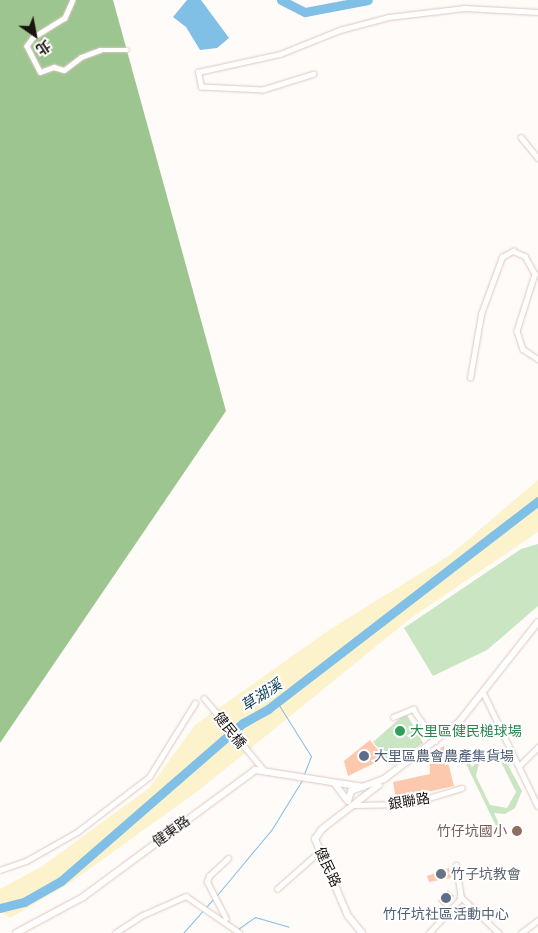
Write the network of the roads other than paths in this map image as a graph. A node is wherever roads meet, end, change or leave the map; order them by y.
1 (73, 0) edge
2 (538, 12) edge
3 (127, 50) dead end
4 (314, 74) dead end
5 (521, 137) dead end
6 (538, 158) edge
7 (538, 359) edge
8 (470, 378) dead end
9 (538, 622) edge
10 (484, 694) junction
11 (204, 698) dead end
12 (195, 703) dead end
13 (393, 717) dead end
14 (435, 741) junction
15 (538, 747) edge
16 (519, 766) junction
17 (264, 770) junction
18 (384, 779) junction
19 (335, 784) junction
20 (364, 787) junction
21 (462, 788) dead end
22 (354, 790) junction
23 (351, 801) junction
24 (538, 806) edge
25 (344, 811) junction
26 (320, 851) junction
27 (228, 858) dead end
28 (456, 865) dead end
29 (0, 870) edge
30 (277, 889) dead end
31 (460, 896) junction
32 (538, 920) edge
33 (227, 921) junction
34 (26, 931) edge
35 (16, 933) edge
36 (116, 933) edge
37 (239, 933) edge
38 (362, 933) edge
39 (429, 933) edge
40 (499, 933) edge
41 (521, 933) edge

1 - 3 street
2 - 4 street
5 - 6 street
7 - 8 street
9 - 10 street, 健東路
10 - 14 street, 健東路
10 - 16 street
11 - 17 street, 健民橋
12 - 29 street
13 - 14 street
14 - 18 street, 健東路
15 - 16 street
16 - 24 street
17 - 19 street, 健東路
17 - 34 street, 健東路
18 - 20 street, 健東路
18 - 23 street, 健東路
19 - 20 street, 健東路
19 - 23 street
20 - 22 street, 健東路
21 - 23 street, 銀聯路
22 - 23 street
22 - 23 street
23 - 25 street
23 - 25 street, 健東路
25 - 26 street, 健民路
26 - 30 street
26 - 38 street, 健民路
27 - 33 street
28 - 31 street
31 - 39 street
31 - 40 street
32 - 41 street
33 - 36 street
33 - 37 street
34 - 35 street, 健東路

